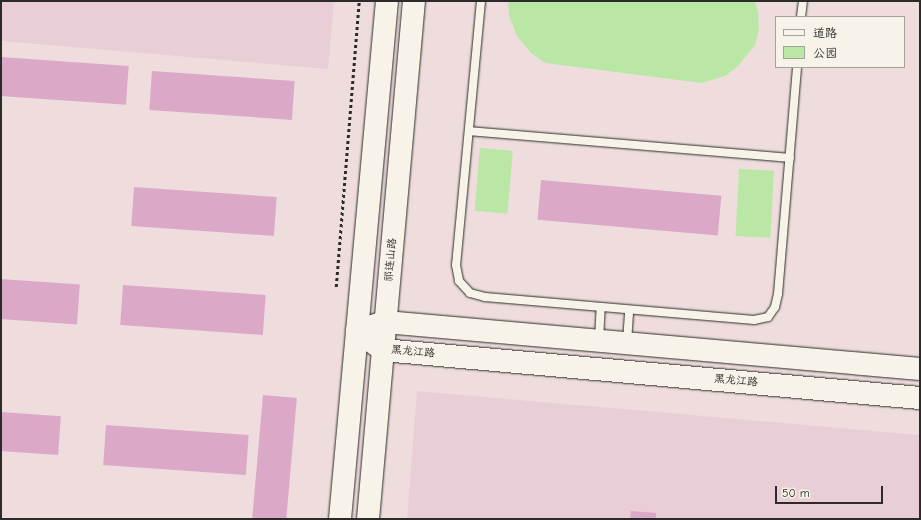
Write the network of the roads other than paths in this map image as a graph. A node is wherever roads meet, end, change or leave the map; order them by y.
1 (387, 1) edge
2 (414, 1) edge
3 (481, 1) edge
4 (803, 1) edge
5 (801, 16) edge
6 (797, 68) edge
7 (469, 131) junction
8 (790, 158) junction
9 (601, 307) junction
10 (629, 310) junction
11 (385, 322) junction
12 (357, 332) junction
13 (611, 341) junction
14 (383, 350) junction
15 (606, 369) junction
16 (920, 369) edge
17 (920, 398) edge
18 (340, 519) edge
19 (368, 519) edge

1 - 12 main road
2 - 11 main road, 祁连山路
3 - 7 lane
4 - 5 lane
6 - 8 lane
7 - 8 lane
7 - 9 lane
8 - 10 lane
9 - 10 lane
9 - 13 lane
10 - 13 lane
11 - 12 main road
11 - 13 main road
11 - 14 main road, 祁连山路
12 - 14 main road, 黑龙江路
12 - 18 main road
13 - 15 main road
13 - 16 main road
14 - 15 main road, 黑龙江路
14 - 19 main road, 祁连山路
15 - 17 main road, 黑龙江路

